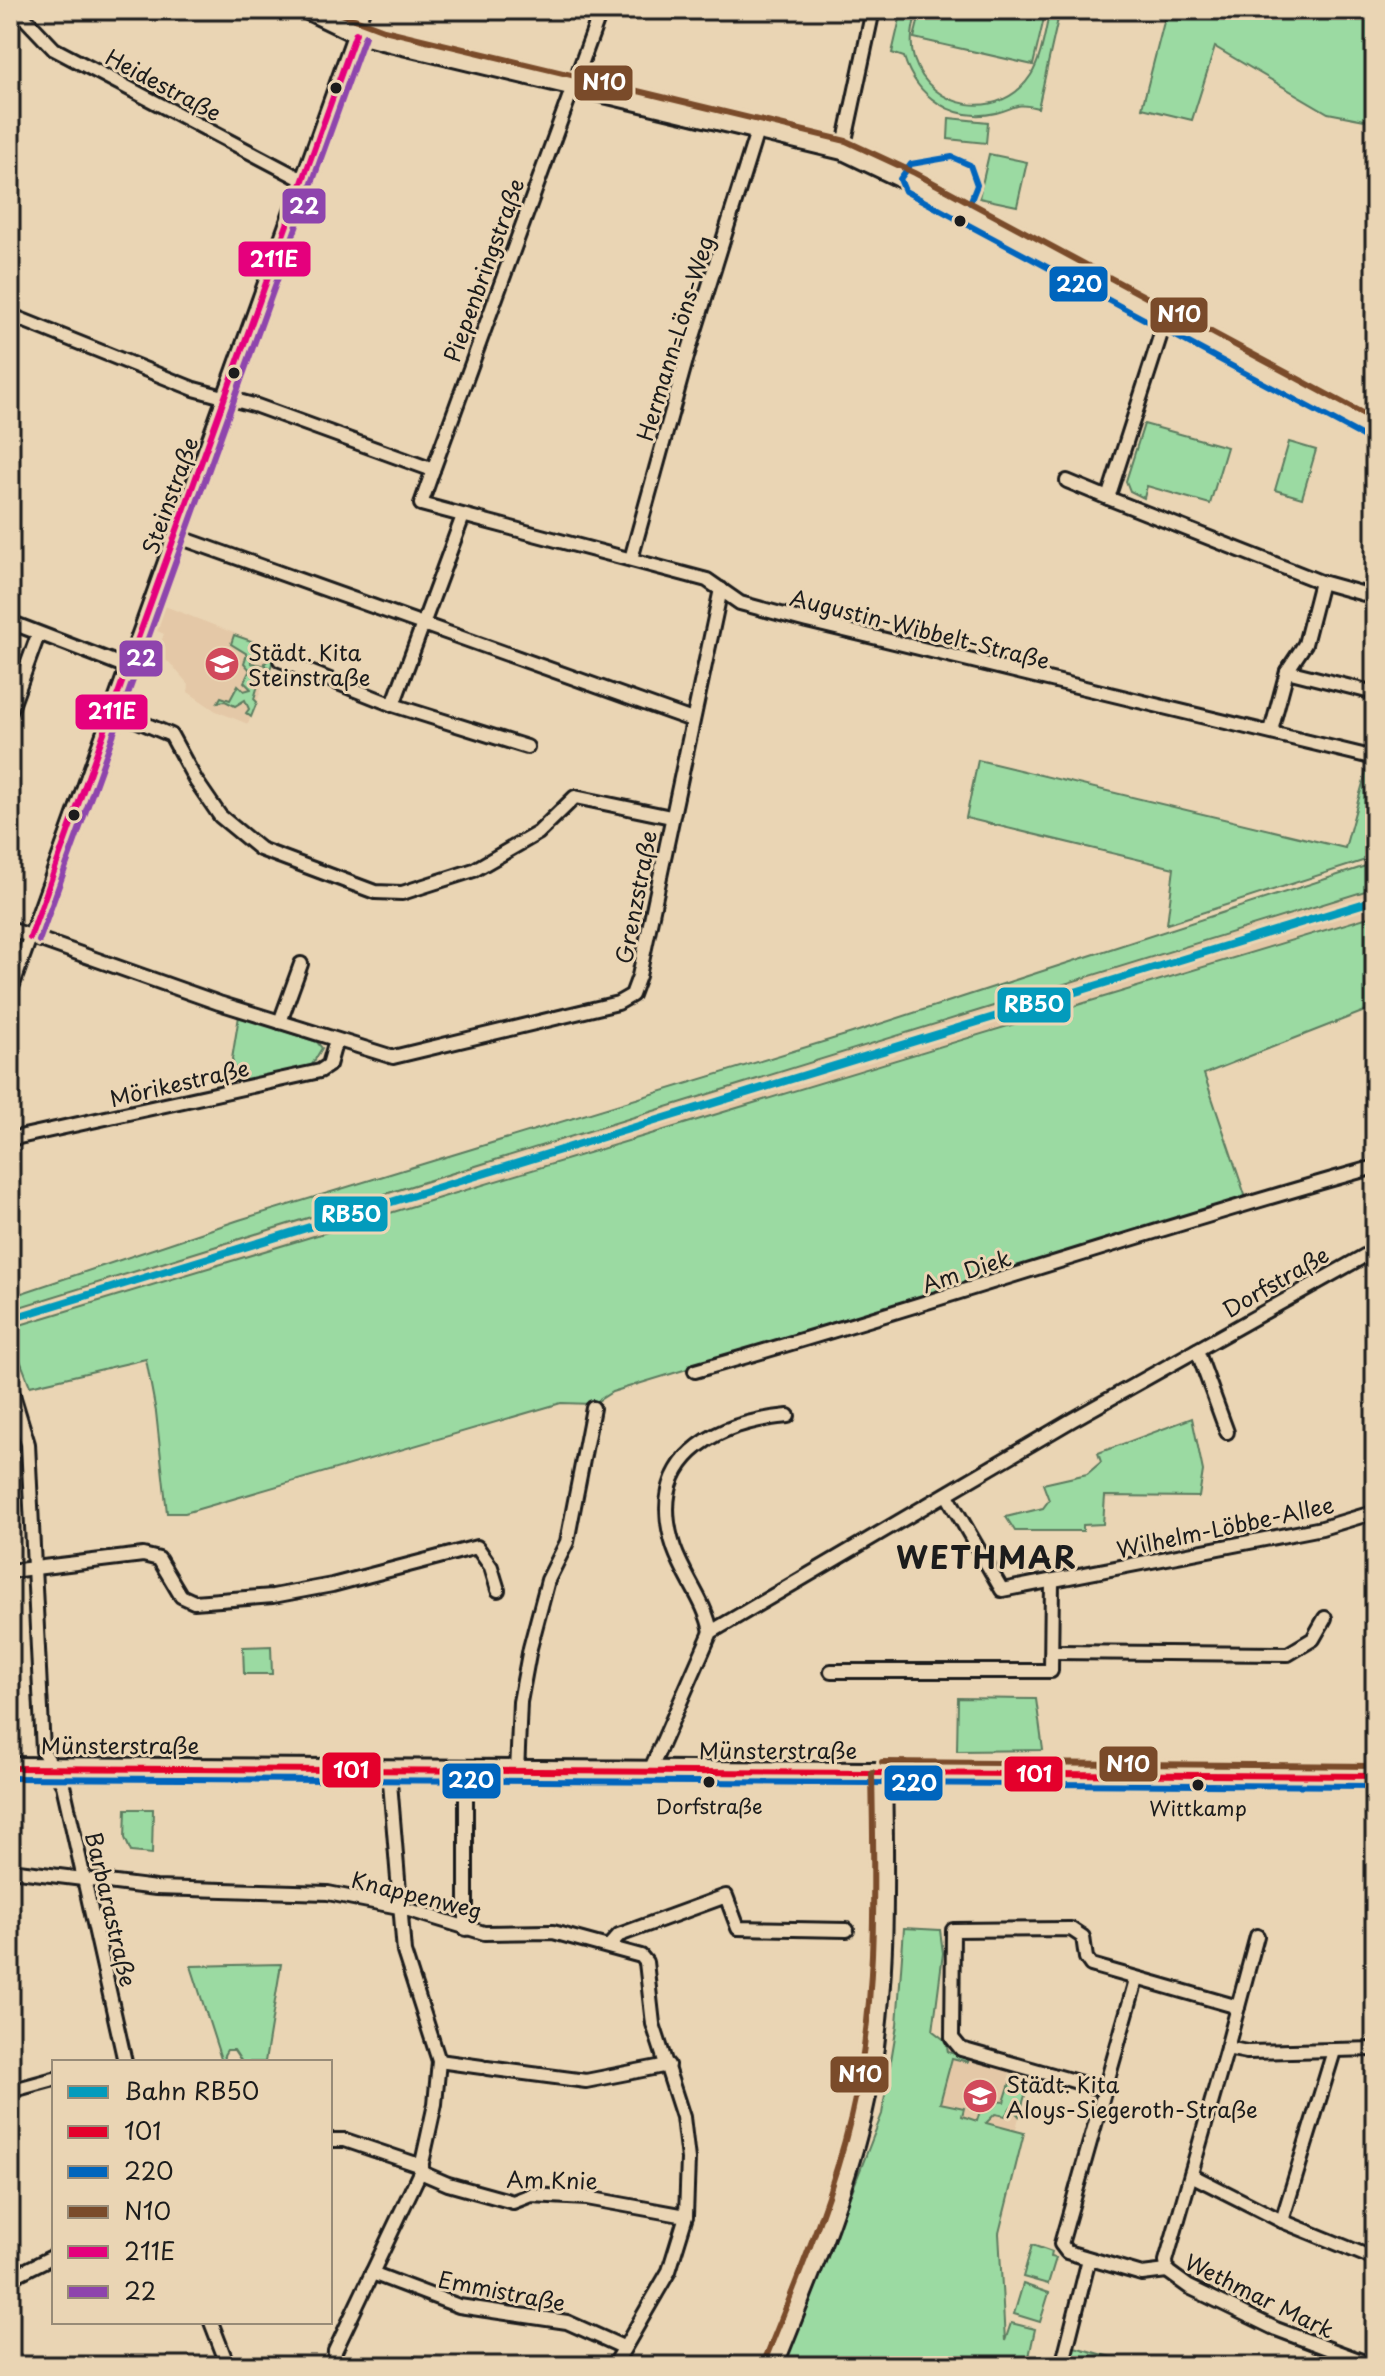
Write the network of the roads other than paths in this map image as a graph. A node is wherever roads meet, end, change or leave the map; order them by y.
1 (17, 10) edge
2 (308, 10) edge
3 (363, 10) edge
4 (601, 10) edge
5 (873, 10) edge
6 (356, 33) junction
7 (573, 85) junction
8 (758, 128) junction
9 (843, 150) junction
10 (303, 180) junction
11 (10, 315) edge
12 (1166, 318) junction
13 (225, 398) junction
14 (1375, 431) edge
15 (433, 470) junction
16 (1067, 481) dead end
17 (1108, 498) junction
18 (463, 516) junction
19 (176, 536) junction
20 (631, 559) junction
21 (1321, 582) junction
22 (721, 589) junction
23 (1375, 597) edge
24 (10, 622) edge
25 (424, 624) junction
26 (38, 635) junction
27 (280, 660) dead end
28 (127, 667) junction
29 (1287, 671) junction
30 (1375, 693) edge
31 (393, 705) junction
32 (112, 710) junction
33 (10, 712) edge
34 (692, 720) junction
35 (1271, 731) junction
36 (527, 747) dead end
37 (1375, 758) edge
38 (671, 817) junction
39 (10, 929) edge
40 (30, 938) junction
41 (301, 964) dead end
42 (10, 993) edge
43 (280, 1022) junction
44 (336, 1040) junction
45 (10, 1139) edge
46 (1375, 1167) edge
47 (1375, 1250) edge
48 (1197, 1350) junction
49 (695, 1371) dead end
50 (10, 1385) edge
51 (593, 1408) dead end
52 (788, 1416) dead end
53 (1227, 1432) dead end
54 (947, 1495) junction
55 (1375, 1512) edge
56 (36, 1568) junction
57 (10, 1571) edge
58 (1052, 1582) junction
59 (498, 1590) dead end
60 (1325, 1618) dead end
61 (711, 1632) junction
62 (1052, 1652) junction
63 (831, 1671) dead end
64 (52, 1767) junction
65 (10, 1768) edge
66 (389, 1770) junction
67 (466, 1772) junction
68 (517, 1772) junction
69 (882, 1772) junction
70 (649, 1773) junction
71 (1375, 1776) edge
72 (10, 1870) edge
73 (86, 1876) junction
74 (399, 1907) junction
75 (466, 1929) junction
76 (847, 1930) dead end
77 (1257, 1936) dead end
78 (609, 1946) junction
79 (1136, 1980) junction
80 (1238, 2007) junction
81 (1227, 2048) junction
82 (1375, 2049) edge
83 (1334, 2051) junction
84 (125, 2060) edge
85 (439, 2061) junction
86 (668, 2065) junction
87 (52, 2080) edge
88 (1102, 2089) junction
89 (10, 2091) edge
90 (332, 2140) edge
91 (421, 2169) junction
92 (1191, 2175) junction
93 (686, 2216) junction
94 (1282, 2221) junction
95 (52, 2257) edge
96 (1089, 2259) junction
97 (1375, 2259) edge
98 (1167, 2271) junction
99 (372, 2273) junction
100 (10, 2278) edge
101 (212, 2324) edge
102 (623, 2347) junction
103 (228, 2366) edge
104 (334, 2366) edge
105 (614, 2366) edge
106 (773, 2366) edge
107 (1062, 2366) edge
108 (1375, 2366) edge

1 - 10 street, Heidestraße
2 - 6 street
3 - 6 street, Steinstraße
4 - 7 street, Piepenbringstraße
5 - 9 street
6 - 7 street
6 - 10 street, Steinstraße
7 - 8 street
7 - 15 street, Piepenbringstraße
8 - 9 street
8 - 20 street, Hermann-Löns-Weg
9 - 12 street
10 - 13 street, Steinstraße
11 - 13 street
12 - 14 street
12 - 17 street
13 - 15 street
13 - 19 street, Steinstraße
15 - 18 street, Augustin-Wibbelt-Straße
16 - 17 street
17 - 21 street
18 - 20 street, Augustin-Wibbelt-Straße
18 - 25 street
19 - 25 street
19 - 28 street, Steinstraße
20 - 22 street, Augustin-Wibbelt-Straße
21 - 23 street
21 - 29 street
22 - 34 street, Grenzstraße
22 - 35 street, Augustin-Wibbelt-Straße
24 - 26 street
25 - 31 street
25 - 34 street
26 - 28 street
26 - 33 street
27 - 31 street
28 - 32 street, Steinstraße
29 - 30 street
29 - 35 street
31 - 36 street
32 - 38 street
32 - 40 street, Steinstraße
34 - 38 street, Grenzstraße
35 - 37 street, Augustin-Wibbelt-Straße
38 - 44 street, Grenzstraße
39 - 40 street, Grenzstraße
40 - 42 street, Steinstraße
40 - 43 street, Grenzstraße
41 - 43 street
43 - 44 street, Grenzstraße
44 - 45 street, Mörikestraße
46 - 49 street, Am Diek
47 - 48 street, Dorfstraße
48 - 53 street
48 - 54 street, Dorfstraße
50 - 56 street
51 - 68 street
52 - 61 street
54 - 58 street, Wilhelm-Löbbe-Allee
54 - 61 street, Dorfstraße
55 - 58 street, Wilhelm-Löbbe-Allee
56 - 57 street
56 - 59 street
56 - 64 street
58 - 62 street
60 - 62 street
61 - 70 street
62 - 63 street
64 - 65 main road, Münsterstraße
64 - 66 main road, Münsterstraße
64 - 73 street, Barbarastraße
66 - 67 main road, Münsterstraße
66 - 74 street
67 - 68 main road, Münsterstraße
67 - 75 street
68 - 70 main road, Münsterstraße
69 - 70 main road, Münsterstraße
69 - 71 main road, Münsterstraße
69 - 106 street
72 - 73 street, Knappenweg
73 - 74 street, Knappenweg
73 - 84 street, Barbarastraße
74 - 75 street, Knappenweg
74 - 85 street
75 - 78 street, Knappenweg
76 - 78 street
77 - 80 street, Wethmar Mark
78 - 86 street, Knappenweg
79 - 80 street
79 - 88 street
79 - 88 street
80 - 81 street, Wethmar Mark
81 - 83 street
81 - 92 street, Wethmar Mark
82 - 83 street
83 - 94 street
85 - 86 street
85 - 91 street
86 - 93 street
87 - 89 street
88 - 96 street
90 - 91 street, Am Knie
91 - 93 street, Am Knie
91 - 99 street
92 - 94 street
92 - 98 street, Wethmar Mark
93 - 102 street
94 - 97 street
95 - 100 street
96 - 98 street
96 - 107 street
98 - 108 street, Wethmar Mark
99 - 102 street, Emmistraße
99 - 104 street
101 - 103 street
102 - 105 street

